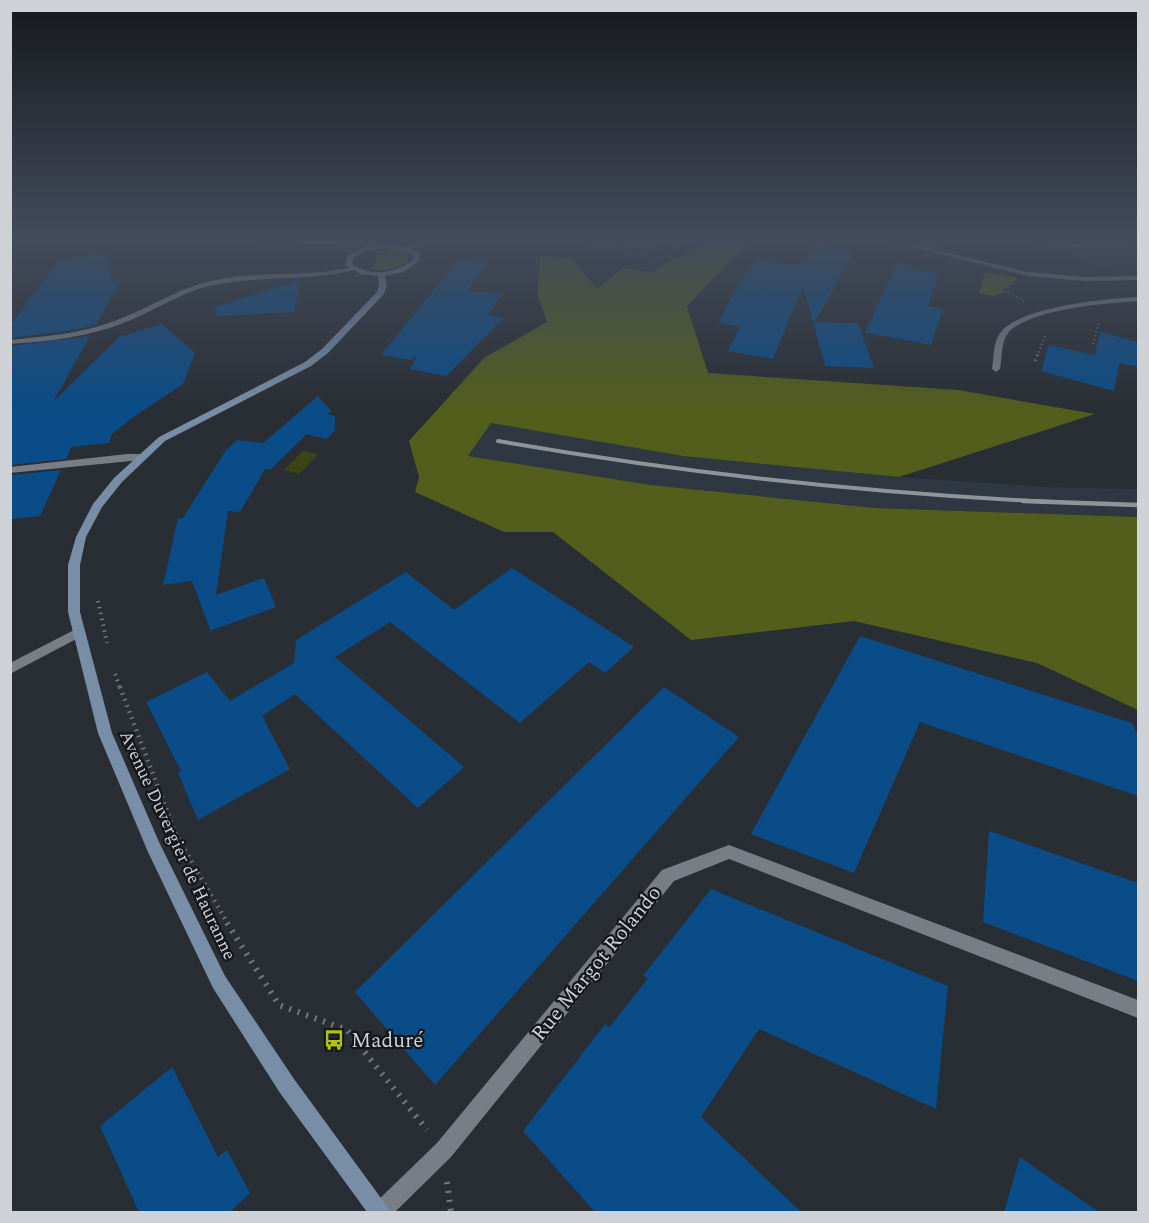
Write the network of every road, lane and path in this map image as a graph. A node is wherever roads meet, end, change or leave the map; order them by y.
1 (171, 297) edge
2 (376, 297) edge
3 (1017, 297) edge
4 (1138, 299) edge
5 (1046, 312) junction
6 (1099, 321) dead end
7 (1046, 334) dead end
8 (10, 342) edge
9 (1093, 344) dead end
10 (1035, 360) dead end
11 (996, 369) dead end
12 (141, 457) junction
13 (10, 470) edge
14 (95, 594) dead end
15 (78, 633) junction
16 (108, 646) dead end
17 (113, 668) dead end
18 (10, 669) edge
19 (1138, 1009) edge
20 (444, 1150) junction
21 (380, 1212) edge
22 (451, 1212) edge

1 - 8 street
2 - 12 main road, Avenue Duvergier de Hauranne
3 - 5 path
4 - 5 street
5 - 11 street
6 - 9 path
7 - 10 path
12 - 13 street
12 - 15 main road, Avenue Duvergier de Hauranne
14 - 16 path
15 - 18 street
15 - 21 main road, Avenue Duvergier de Hauranne
17 - 20 path
19 - 20 street, Rue Margot Rolando
20 - 21 street, Rue Margot Rolando
20 - 22 path

